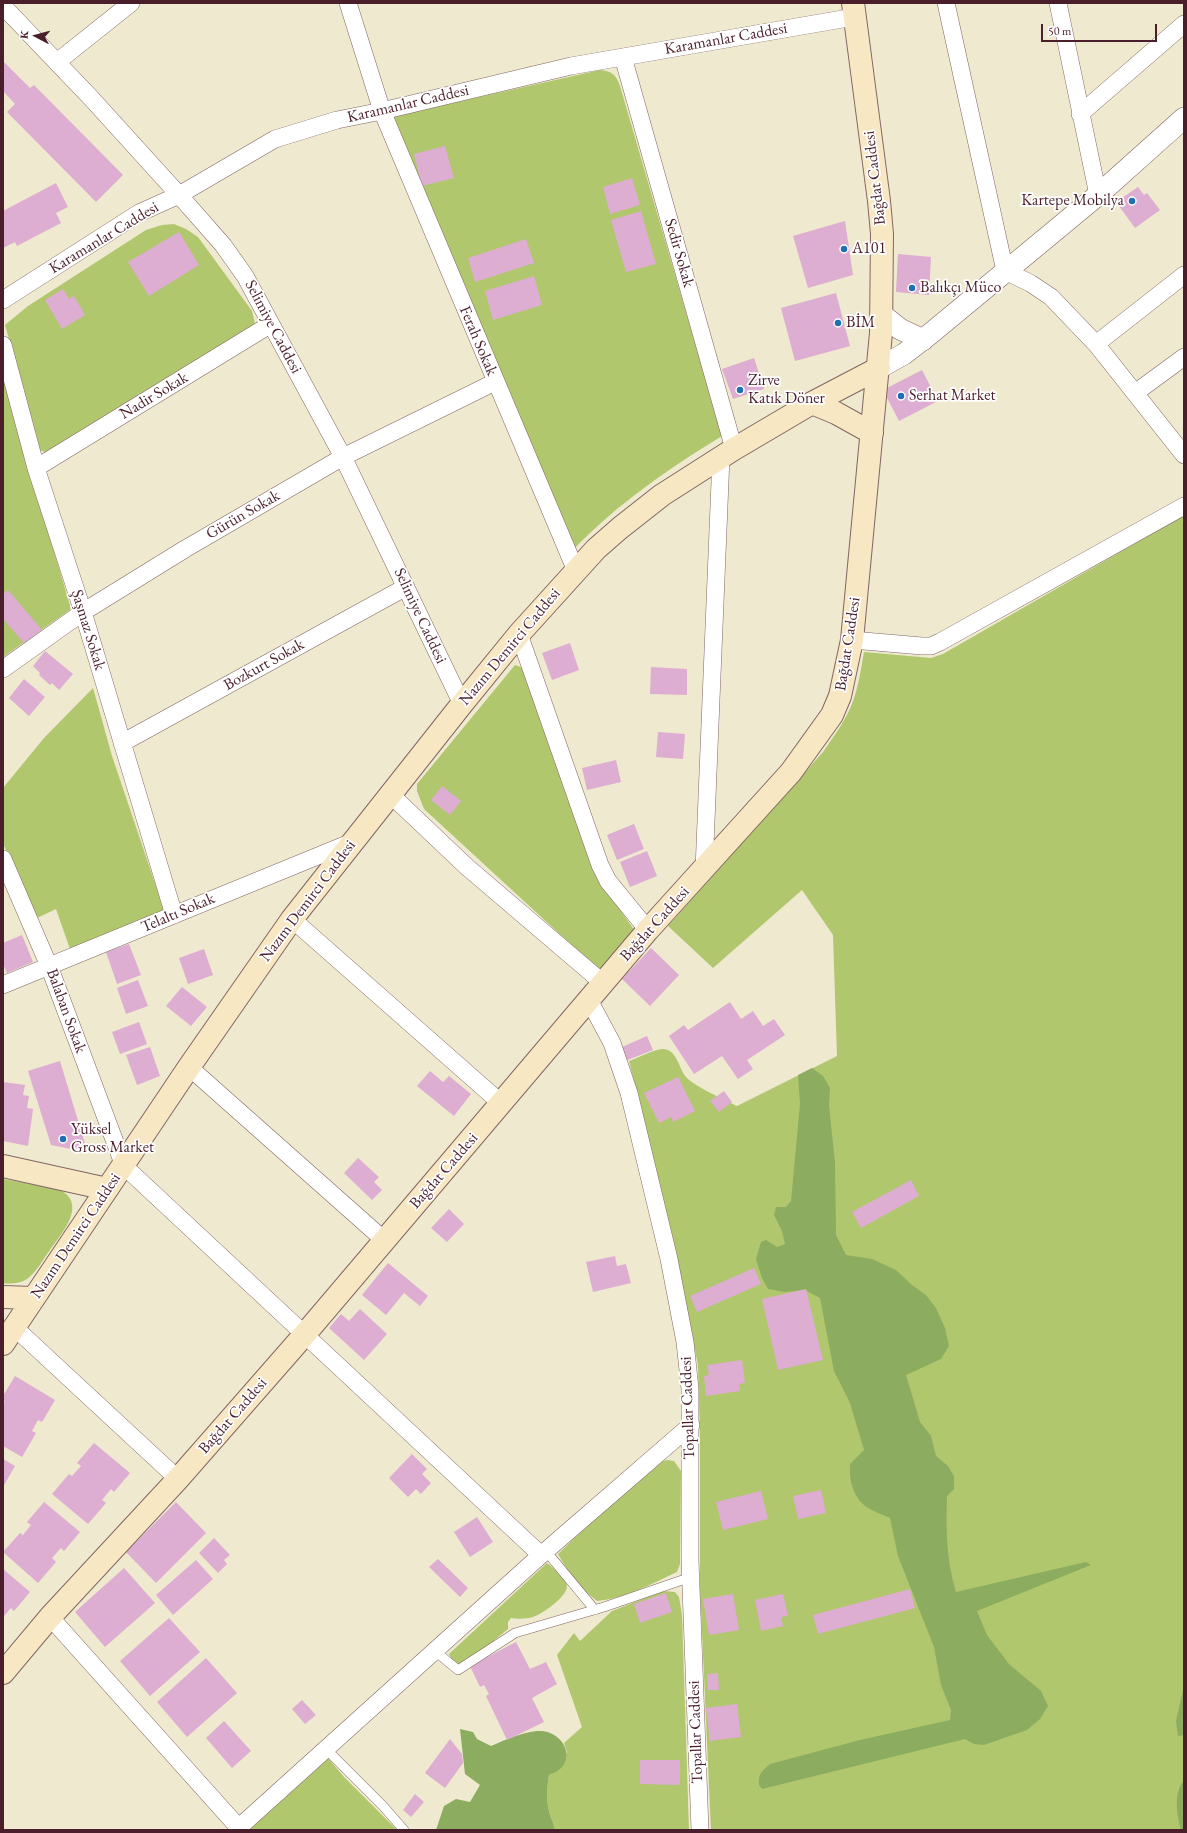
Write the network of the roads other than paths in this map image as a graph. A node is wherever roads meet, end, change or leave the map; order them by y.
1 (131, 3) edge
2 (348, 3) edge
3 (946, 3) edge
4 (1058, 3) edge
5 (3, 6) edge
6 (854, 10) edge
7 (1184, 24) edge
8 (623, 57) junction
9 (57, 62) junction
10 (382, 111) junction
11 (1080, 114) junction
12 (1184, 118) edge
13 (179, 195) junction
14 (1098, 195) junction
15 (1005, 271) junction
16 (1184, 275) edge
17 (3, 300) edge
18 (881, 314) junction
19 (271, 324) junction
20 (923, 340) junction
21 (1096, 344) junction
22 (3, 345) edge
23 (1184, 357) edge
24 (879, 368) junction
25 (495, 382) junction
26 (1135, 393) junction
27 (812, 404) junction
28 (872, 433) junction
29 (728, 453) junction
30 (1184, 455) edge
31 (342, 456) junction
32 (36, 468) junction
33 (1184, 506) edge
34 (576, 571) junction
35 (406, 587) junction
36 (83, 612) junction
37 (519, 634) junction
38 (852, 640) junction
39 (3, 670) edge
40 (462, 704) junction
41 (122, 742) junction
42 (390, 794) junction
43 (352, 842) junction
44 (3, 859) edge
45 (704, 870) junction
46 (174, 915) junction
47 (292, 919) junction
48 (648, 930) junction
49 (49, 966) junction
50 (603, 983) junction
51 (3, 985) edge
52 (589, 1000) junction
53 (189, 1067) junction
54 (502, 1104) junction
55 (3, 1166) edge
56 (124, 1166) junction
57 (107, 1189) junction
58 (384, 1240) junction
59 (3, 1297) edge
60 (34, 1298) junction
61 (305, 1334) junction
62 (9, 1336) edge
63 (690, 1424) junction
64 (178, 1479) junction
65 (544, 1553) junction
66 (691, 1577) junction
67 (594, 1610) junction
68 (50, 1617) junction
69 (435, 1651) junction
70 (3, 1673) edge
71 (326, 1749) junction
72 (237, 1829) edge
73 (404, 1830) edge
74 (700, 1830) edge

1 - 9 street
2 - 10 street, Ferah Sokak
3 - 15 street
4 - 11 street
5 - 9 street, Selimiye Caddesi
6 - 8 street, Karamanlar Caddesi
6 - 18 main road, Bağdat Caddesi
7 - 11 street
8 - 10 street, Karamanlar Caddesi
8 - 29 street, Sedir Sokak
9 - 13 street, Selimiye Caddesi
10 - 13 street, Karamanlar Caddesi
10 - 25 street, Ferah Sokak
11 - 14 street
12 - 14 street, Nazım Demirci Caddesi
13 - 17 street, Karamanlar Caddesi
13 - 19 street, Selimiye Caddesi
14 - 15 street, Nazım Demirci Caddesi
15 - 20 street, Nazım Demirci Caddesi
15 - 21 street
16 - 21 street
18 - 20 street
18 - 24 main road, Bağdat Caddesi
19 - 31 street, Selimiye Caddesi
19 - 32 street, Nadir Sokak
20 - 24 street, Nazım Demirci Caddesi
21 - 26 street
22 - 32 street, Şaşmaz Sokak
23 - 26 street
24 - 27 main road, Nazım Demirci Caddesi
24 - 28 main road, Bağdat Caddesi
25 - 31 street, Gürün Sokak
25 - 34 street, Ferah Sokak
26 - 30 street
27 - 28 main road
27 - 29 main road, Nazım Demirci Caddesi
28 - 38 main road, Bağdat Caddesi
29 - 34 main road, Nazım Demirci Caddesi
29 - 45 street, Sedir Sokak
31 - 35 street, Selimiye Caddesi
31 - 36 street, Gürün Sokak
32 - 36 street, Şaşmaz Sokak
33 - 38 street
34 - 37 main road, Nazım Demirci Caddesi
35 - 40 street, Selimiye Caddesi
35 - 41 street, Bozkurt Sokak
36 - 39 street, Gürün Sokak
36 - 41 street, Şaşmaz Sokak
37 - 40 main road, Nazım Demirci Caddesi
37 - 48 street
38 - 45 main road, Bağdat Caddesi
40 - 42 main road, Nazım Demirci Caddesi
41 - 46 street, Şaşmaz Sokak
42 - 43 main road, Nazım Demirci Caddesi
42 - 50 street
43 - 46 street, Telaltı Sokak
43 - 47 main road, Nazım Demirci Caddesi
44 - 49 street, Balaban Sokak
45 - 48 main road, Bağdat Caddesi
46 - 49 street, Telaltı Sokak
47 - 53 main road, Nazım Demirci Caddesi
47 - 54 street
48 - 50 main road, Bağdat Caddesi
49 - 51 street, Telaltı Sokak
49 - 56 street, Balaban Sokak
50 - 52 main road, Bağdat Caddesi
52 - 54 main road, Bağdat Caddesi
52 - 63 street, Topallar Caddesi
53 - 56 main road, Nazım Demirci Caddesi
53 - 58 street
54 - 58 main road, Bağdat Caddesi
55 - 57 main road
56 - 57 main road, Nazım Demirci Caddesi
56 - 61 street
57 - 60 main road, Nazım Demirci Caddesi
58 - 61 main road, Bağdat Caddesi
59 - 60 main road
60 - 62 main road, Nazım Demirci Caddesi
61 - 64 main road, Bağdat Caddesi
61 - 65 street
62 - 64 street
63 - 65 street
63 - 66 street, Topallar Caddesi
64 - 68 main road, Bağdat Caddesi
65 - 67 lane
65 - 69 street
66 - 67 lane
66 - 74 street, Topallar Caddesi
67 - 69 lane
68 - 70 main road, Bağdat Caddesi
68 - 72 street
69 - 71 street
71 - 72 street
71 - 73 lane

